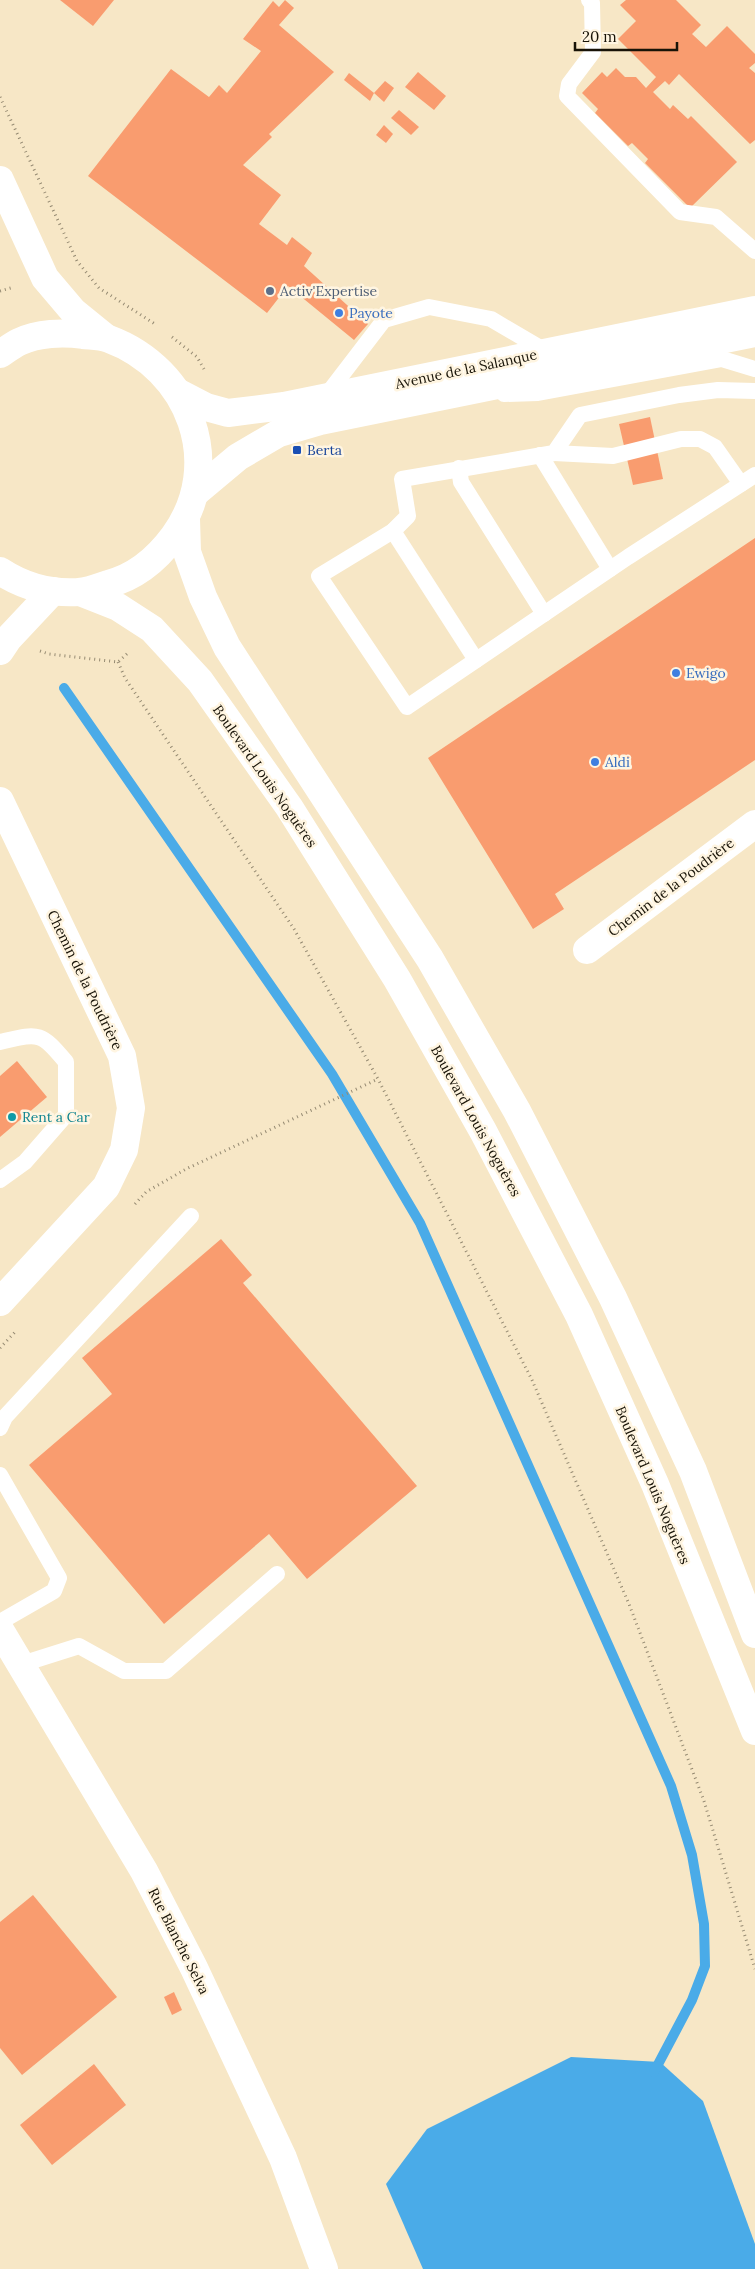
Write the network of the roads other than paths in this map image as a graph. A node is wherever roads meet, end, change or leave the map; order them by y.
1 (592, 1) edge
2 (0, 180) edge
3 (755, 251) edge
4 (755, 310) edge
5 (755, 333) edge
6 (107, 338) junction
7 (547, 352) junction
8 (0, 354) edge
9 (755, 369) edge
10 (755, 391) edge
11 (179, 393) junction
12 (325, 397) junction
13 (435, 397) junction
14 (547, 454) junction
15 (459, 468) junction
16 (755, 475) edge
17 (741, 484) junction
18 (195, 493) junction
19 (186, 519) junction
20 (393, 531) junction
21 (610, 569) junction
22 (0, 572) edge
23 (53, 592) junction
24 (80, 592) junction
25 (544, 614) junction
26 (4, 645) edge
27 (476, 660) junction
28 (0, 801) edge
29 (755, 824) edge
30 (587, 950) dead end
31 (0, 1042) edge
32 (0, 1180) edge
33 (191, 1216) dead end
34 (0, 1302) edge
35 (0, 1428) edge
36 (0, 1475) edge
37 (277, 1574) dead end
38 (0, 1622) edge
39 (0, 1630) edge
40 (755, 1634) edge
41 (22, 1664) junction
42 (755, 1731) edge
43 (324, 2269) edge

1 - 3 lane
2 - 6 main road
4 - 7 main road, Avenue de la Salanque
5 - 13 main road, Avenue de la Salanque
6 - 8 main road
6 - 11 main road
7 - 12 main road, Avenue de la Salanque
7 - 12 lane
9 - 13 lane
10 - 14 lane
11 - 12 main road, Avenue de la Salanque
11 - 18 main road
13 - 18 main road, Avenue de la Salanque
14 - 15 lane
14 - 17 lane
14 - 21 lane
15 - 20 lane
15 - 25 lane
16 - 17 lane
17 - 21 lane
18 - 19 main road
19 - 24 main road
19 - 40 main road
20 - 27 lane
20 - 27 lane
21 - 25 lane
22 - 23 main road
23 - 24 main road
23 - 26 main road
24 - 42 main road, Boulevard Louis Noguères
25 - 27 lane
28 - 34 main road, Chemin de la Poudrière
29 - 30 main road, Chemin de la Poudrière
31 - 32 lane
33 - 35 lane
36 - 38 lane
37 - 41 lane
39 - 41 main road, Rue Blanche Selva
41 - 43 main road, Rue Blanche Selva

